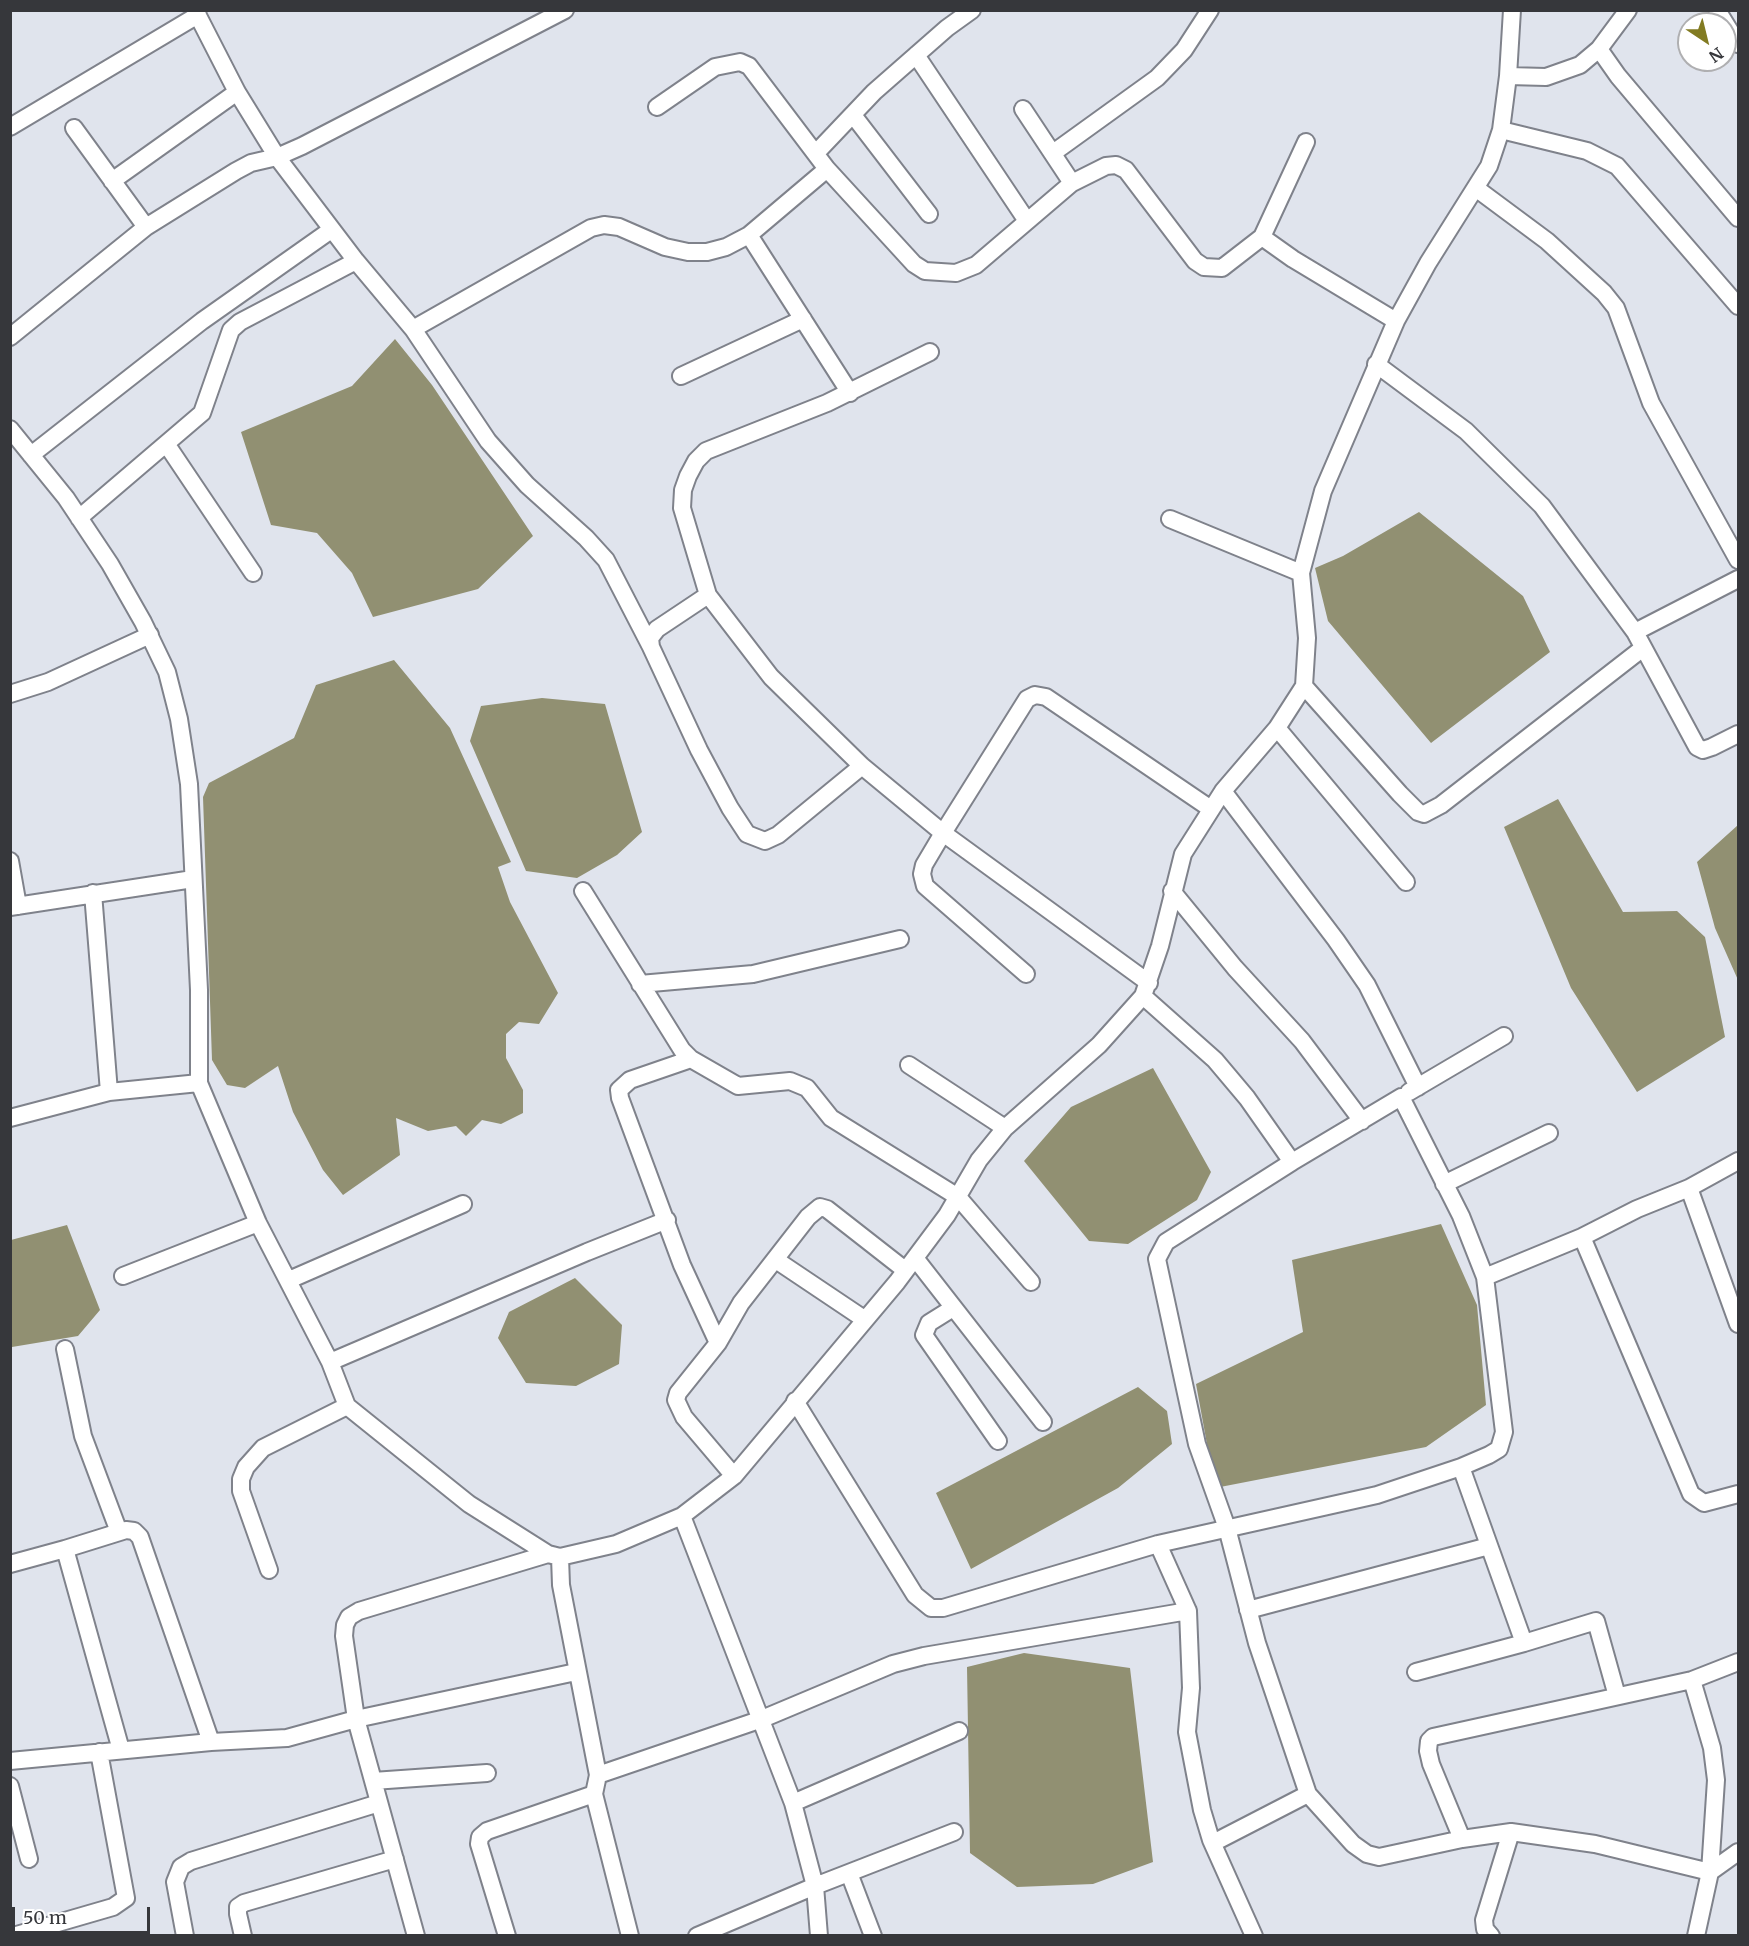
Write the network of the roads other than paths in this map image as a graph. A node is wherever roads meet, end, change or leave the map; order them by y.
1 (565, 10) edge
2 (972, 10) edge
3 (1210, 10) edge
4 (1512, 10) edge
5 (1628, 10) edge
6 (1717, 10) edge
7 (196, 13) edge
8 (1738, 44) edge
9 (1599, 49) junction
10 (916, 55) junction
11 (1508, 76) junction
12 (237, 92) junction
13 (657, 107) dead end
14 (1023, 109) dead end
15 (853, 115) junction
16 (10, 127) edge
17 (74, 128) dead end
18 (1502, 130) junction
19 (1306, 142) dead end
20 (816, 153) junction
21 (1053, 153) junction
22 (277, 158) junction
23 (827, 169) junction
24 (112, 181) junction
25 (1072, 183) junction
26 (1477, 189) junction
27 (929, 214) dead end
28 (1738, 218) edge
29 (1027, 221) junction
30 (146, 227) junction
31 (331, 230) junction
32 (749, 235) junction
33 (1262, 237) junction
34 (356, 261) junction
35 (1738, 302) edge
36 (803, 319) junction
37 (1395, 321) junction
38 (412, 329) junction
39 (10, 337) edge
40 (930, 352) dead end
41 (1376, 364) junction
42 (681, 376) dead end
43 (850, 393) junction
44 (10, 429) edge
45 (167, 445) junction
46 (31, 454) junction
47 (79, 518) junction
48 (1170, 519) dead end
49 (1738, 560) edge
50 (253, 573) dead end
51 (1301, 573) junction
52 (1738, 579) edge
53 (708, 595) junction
54 (1635, 632) junction
55 (150, 635) junction
56 (651, 647) junction
57 (1643, 648) junction
58 (1304, 686) junction
59 (10, 694) edge
60 (1277, 728) junction
61 (1738, 734) edge
62 (862, 766) junction
63 (1223, 791) junction
64 (1211, 809) junction
65 (943, 833) junction
66 (10, 861) edge
67 (193, 879) junction
68 (1406, 882) dead end
69 (583, 891) dead end
70 (1172, 891) junction
71 (93, 893) junction
72 (14, 907) edge
73 (900, 939) dead end
74 (1026, 974) dead end
75 (640, 984) junction
76 (1146, 989) junction
77 (1504, 1036) dead end
78 (690, 1059) junction
79 (909, 1065) dead end
80 (199, 1083) junction
81 (1418, 1087) junction
82 (109, 1092) junction
83 (1401, 1098) junction
84 (10, 1118) edge
85 (1362, 1121) junction
86 (1005, 1128) junction
87 (1549, 1134) dead end
88 (1738, 1161) edge
89 (1292, 1162) junction
90 (1444, 1184) junction
91 (1689, 1188) junction
92 (958, 1197) junction
93 (463, 1204) dead end
94 (667, 1220) junction
95 (258, 1223) junction
96 (1582, 1237) junction
97 (776, 1260) junction
98 (910, 1264) junction
99 (123, 1276) dead end
100 (1485, 1277) junction
101 (288, 1280) junction
102 (1032, 1282) dead end
103 (952, 1308) junction
104 (864, 1319) junction
105 (1738, 1324) edge
106 (718, 1343) junction
107 (65, 1349) dead end
108 (330, 1362) junction
109 (795, 1401) junction
110 (347, 1406) junction
111 (1043, 1422) dead end
112 (998, 1441) dead end
113 (1461, 1467) junction
114 (734, 1476) junction
115 (1738, 1494) edge
116 (682, 1516) junction
117 (1227, 1528) junction
118 (119, 1532) junction
119 (1158, 1544) junction
120 (1490, 1546) junction
121 (65, 1550) junction
122 (554, 1555) junction
123 (10, 1563) edge
124 (268, 1569) dead end
125 (1248, 1610) junction
126 (1188, 1611) junction
127 (1524, 1643) junction
128 (1738, 1662) edge
129 (576, 1672) junction
130 (1416, 1672) dead end
131 (1692, 1680) junction
132 (1617, 1696) junction
133 (356, 1719) junction
134 (762, 1719) junction
135 (959, 1731) dead end
136 (211, 1742) junction
137 (121, 1750) junction
138 (99, 1752) junction
139 (10, 1761) edge
140 (487, 1773) dead end
141 (598, 1775) junction
142 (373, 1781) junction
143 (10, 1786) edge
144 (594, 1794) junction
145 (1308, 1794) junction
146 (379, 1803) junction
147 (793, 1803) junction
148 (954, 1832) dead end
149 (1511, 1832) junction
150 (1462, 1839) junction
151 (1213, 1843) junction
152 (1738, 1852) edge
153 (29, 1859) dead end
154 (395, 1859) junction
155 (1710, 1872) junction
156 (849, 1873) junction
157 (815, 1886) junction
158 (13, 1935) edge
159 (185, 1935) edge
160 (243, 1935) edge
161 (416, 1935) edge
162 (507, 1935) edge
163 (630, 1935) edge
164 (697, 1935) edge
165 (819, 1935) edge
166 (873, 1935) edge
167 (1254, 1935) edge
168 (1491, 1935) edge
169 (1696, 1935) edge

1 - 22 street
2 - 10 street
3 - 21 street
4 - 11 street
5 - 9 street
6 - 8 street
7 - 12 street
7 - 16 street
9 - 11 street
9 - 28 street
10 - 15 street
10 - 29 street
11 - 18 street
12 - 22 street
12 - 24 street
13 - 20 street
14 - 21 street
15 - 20 street
15 - 27 street
17 - 24 street
18 - 26 street
18 - 35 street
19 - 33 street
20 - 23 street
21 - 25 street
22 - 30 street
22 - 31 street
23 - 29 street
23 - 32 street
24 - 30 street
25 - 29 street
25 - 33 street
26 - 37 street
26 - 49 street
30 - 39 street
31 - 34 street
31 - 46 street
32 - 36 street
32 - 38 street
33 - 37 street
34 - 38 street
34 - 45 street
36 - 42 street
36 - 43 street
37 - 41 street
38 - 56 street
40 - 43 street
41 - 51 street
41 - 54 street
43 - 53 street
44 - 46 street
45 - 47 street
45 - 50 street
46 - 47 street
47 - 55 street
48 - 51 street
51 - 58 street
52 - 54 street
53 - 56 street
53 - 62 street
54 - 57 street
55 - 59 street
55 - 67 street
56 - 62 street
57 - 58 street
57 - 61 street
58 - 60 street
60 - 63 street
60 - 68 street
62 - 65 street
63 - 64 street
63 - 81 street
64 - 65 street
64 - 70 street
65 - 74 street
65 - 76 street
66 - 72 street
67 - 71 street
67 - 80 street
69 - 75 street
70 - 76 street
70 - 85 street
71 - 72 street
71 - 82 street
73 - 75 street
75 - 78 street
76 - 86 street
76 - 89 street
77 - 81 street
78 - 92 street
78 - 94 street
79 - 86 street
80 - 82 street
80 - 95 street
81 - 83 street
82 - 84 street
83 - 85 street
83 - 90 street
85 - 89 street
86 - 92 street
87 - 90 street
88 - 91 street
89 - 117 street
90 - 100 street
91 - 96 street
91 - 105 street
92 - 98 street
92 - 102 street
93 - 101 street
94 - 106 street
94 - 108 street
95 - 99 street
95 - 101 street
96 - 100 street
96 - 115 street
97 - 98 street
97 - 104 street
97 - 106 street
98 - 103 street
98 - 104 street
100 - 113 street
101 - 108 street
103 - 111 street
103 - 112 street
104 - 109 street
106 - 114 street
107 - 118 street
108 - 110 street
109 - 114 street
109 - 119 street
110 - 122 street
110 - 124 street
113 - 117 street
113 - 120 street
114 - 116 street
116 - 122 street
116 - 134 street
117 - 119 street
117 - 125 street
118 - 121 street
118 - 136 street
119 - 126 street
120 - 125 street
120 - 127 street
121 - 123 street
121 - 137 street
122 - 129 street
122 - 133 street
125 - 145 street
126 - 134 street
126 - 151 street
127 - 130 street
127 - 132 street
128 - 131 street
129 - 133 street
129 - 141 street
131 - 132 street
131 - 155 street
132 - 150 street
133 - 136 street
133 - 142 street
134 - 141 street
134 - 147 street
135 - 147 street
136 - 137 street
137 - 138 street
138 - 139 street
138 - 158 street
140 - 142 street
141 - 144 street
142 - 146 street
143 - 153 street
144 - 162 street
144 - 163 street
145 - 150 street
145 - 151 street
146 - 154 street
146 - 159 street
147 - 157 street
148 - 156 street
149 - 150 street
149 - 155 street
149 - 168 street
151 - 167 street
152 - 155 street
154 - 160 street
154 - 161 street
155 - 169 street
156 - 157 street
156 - 166 street
157 - 164 street
157 - 165 street

